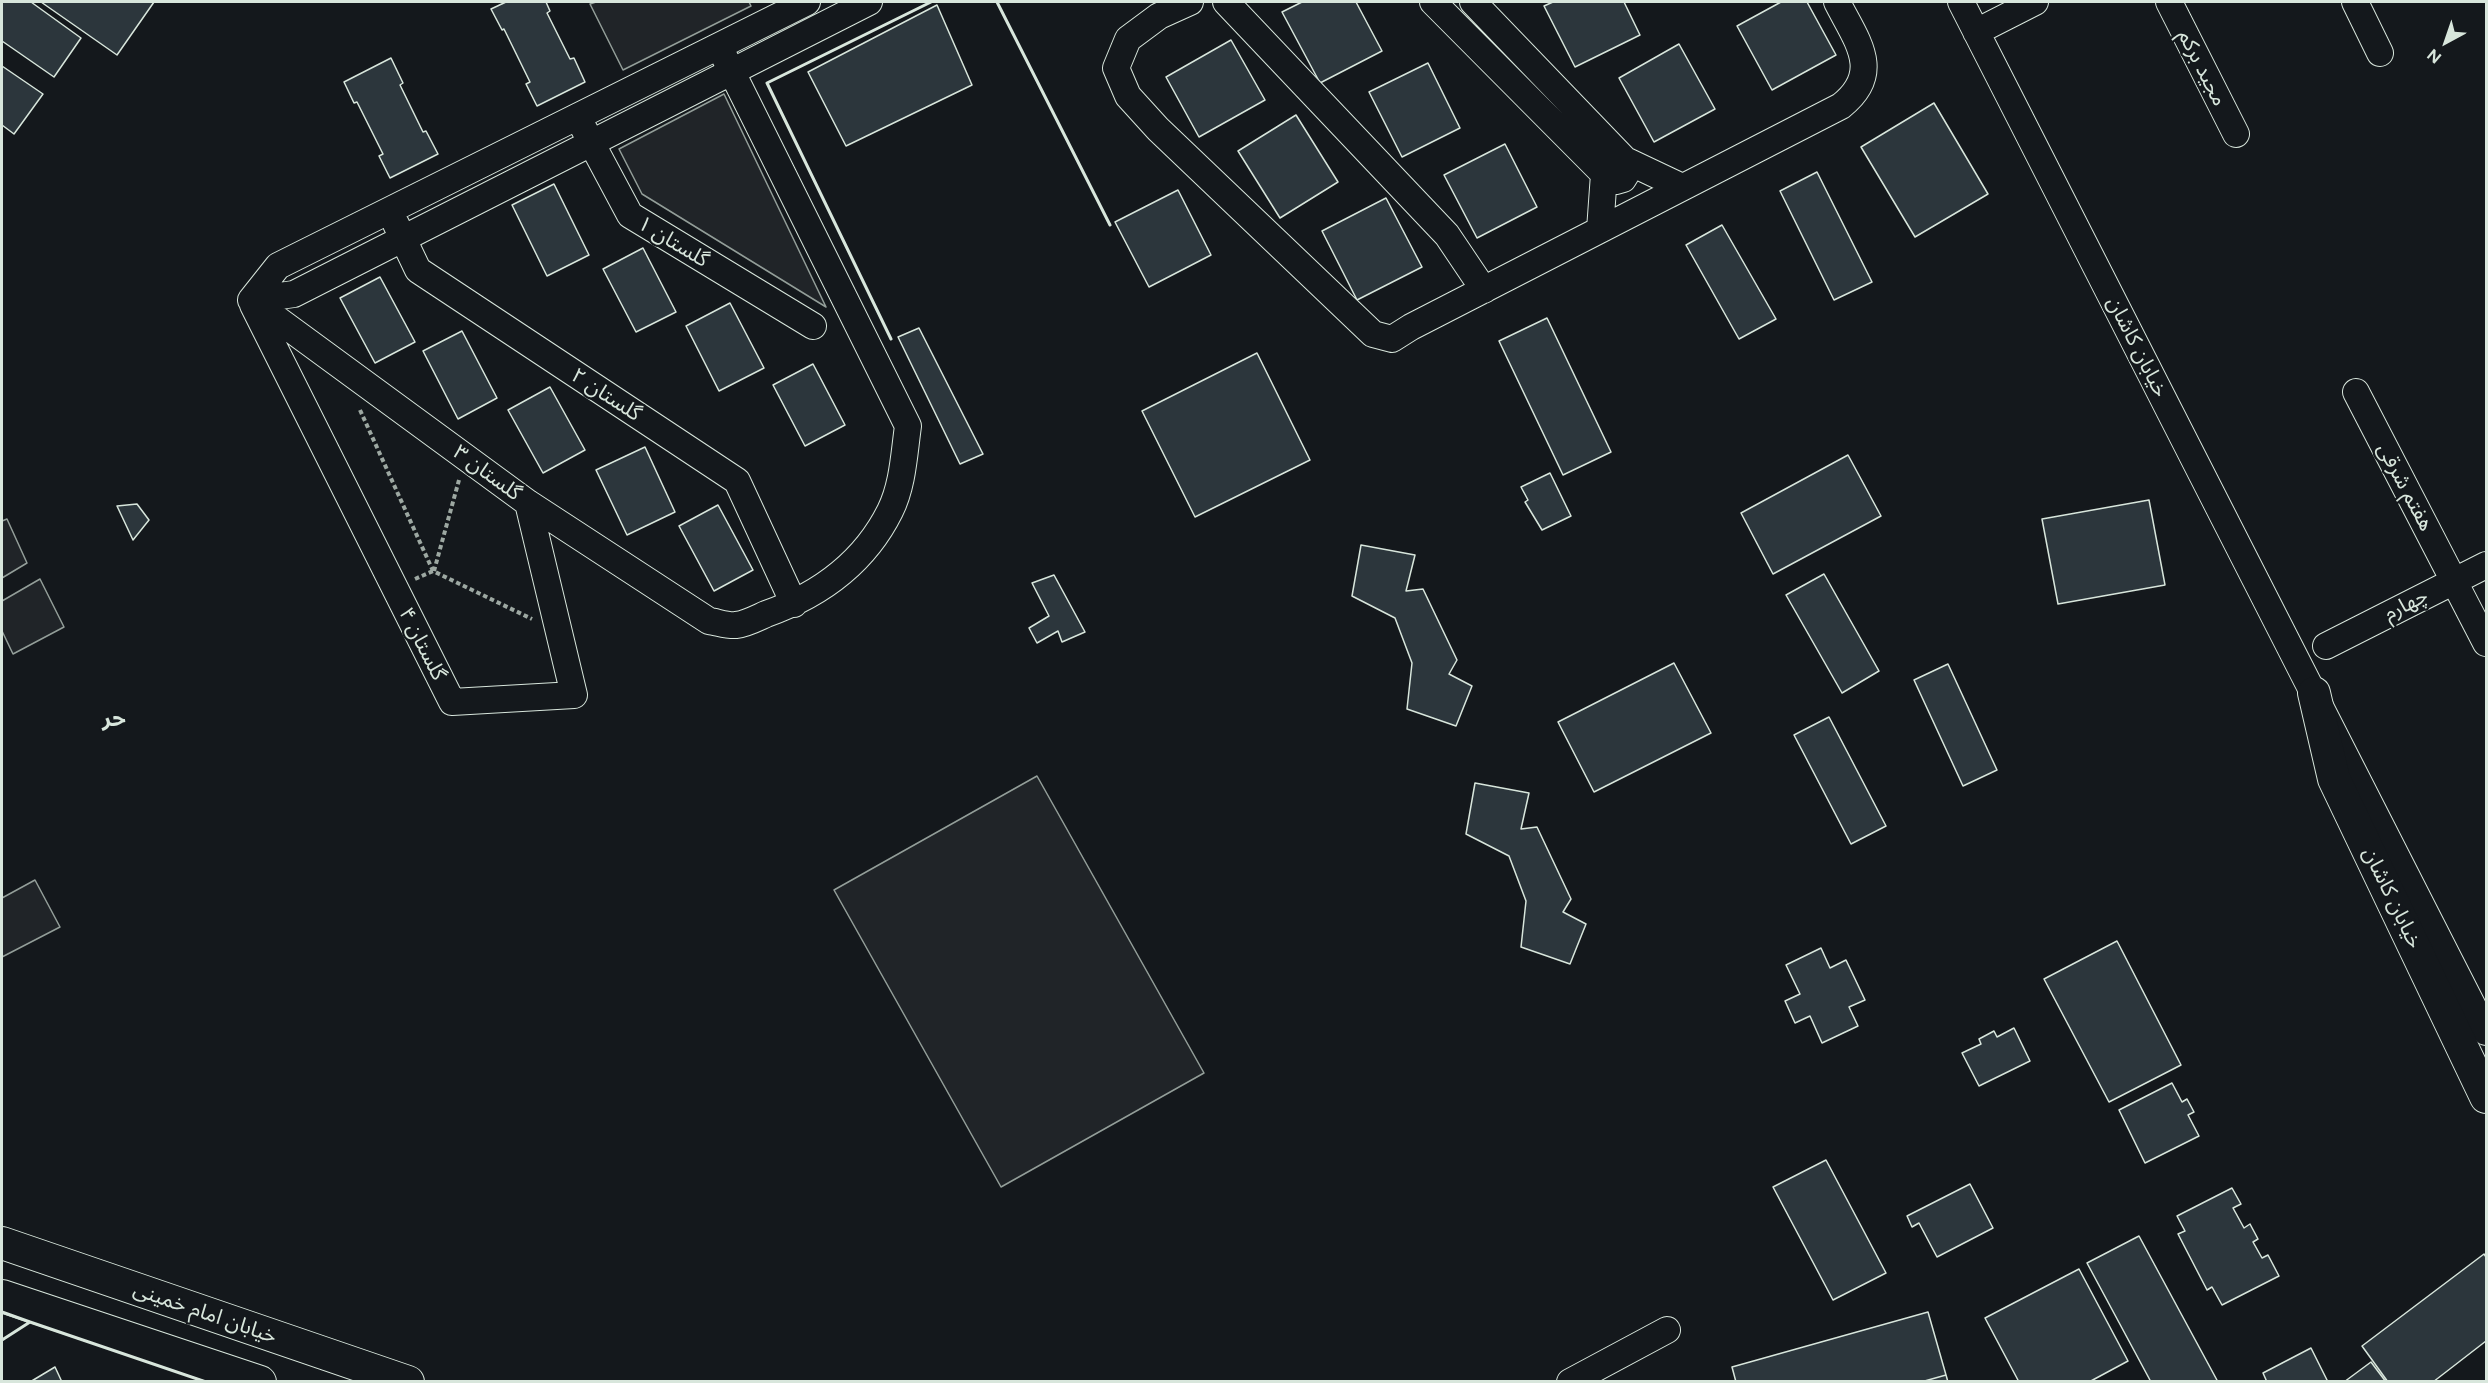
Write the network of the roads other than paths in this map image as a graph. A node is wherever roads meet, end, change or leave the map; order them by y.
1 (869, 2) edge
2 (1190, 2) edge
3 (1226, 2) edge
4 (1433, 2) edge
5 (1473, 2) edge
6 (1837, 2) edge
7 (1961, 2) edge
8 (2035, 2) edge
9 (2169, 2) edge
10 (2355, 2) edge
11 (791, 5) edge
12 (1976, 32) junction
13 (719, 46) junction
14 (2380, 53) dead end
15 (732, 71) junction
16 (578, 116) junction
17 (2236, 134) dead end
18 (591, 142) junction
19 (1625, 160) junction
20 (1604, 174) junction
21 (1682, 188) junction
22 (389, 210) junction
23 (1600, 230) junction
24 (403, 238) junction
25 (1484, 290) junction
26 (251, 300) junction
27 (813, 326) dead end
28 (2356, 392) dead end
29 (528, 503) junction
30 (2487, 565) edge
31 (2454, 581) junction
32 (794, 604) junction
33 (2487, 643) edge
34 (2326, 646) dead end
35 (2314, 693) junction
36 (2487, 1032) edge
37 (2487, 1097) edge
38 (2, 1244) edge
39 (2, 1296) edge
40 (224, 1319) junction
41 (1667, 1330) dead end
42 (206, 1364) junction
43 (260, 1382) edge
44 (408, 1382) edge
45 (1570, 1382) edge

1 - 15 street
2 - 25 street
3 - 25 street
4 - 20 street
5 - 19 street
6 - 21 street
7 - 12 street, خیابان کاشان
8 - 12 street
9 - 17 street, مجید برکم
10 - 14 street
11 - 13 street
12 - 35 street, خیابان کاشان
13 - 15 street
13 - 16 street
15 - 18 street
15 - 32 street
16 - 18 street, گلستان ۱
16 - 22 street
18 - 24 street
18 - 27 street, گلستان ۱
19 - 20 street
19 - 21 street
20 - 23 street
21 - 23 street
22 - 24 street, گلستان ۲
22 - 26 street
23 - 25 street
24 - 26 street
24 - 32 street, گلستان ۲
26 - 29 street, گلستان ۳
26 - 29 street, گلستان ۴
28 - 31 street, هفتم شرقی
29 - 32 street, گلستان ۳
30 - 31 street, چهارم
31 - 33 street, هفتم شرقی
31 - 34 street, چهارم
35 - 36 street, خیابان کاشان
35 - 37 main road, خیابان کاشان
38 - 40 main road, خیابان امام خمینی
39 - 42 main road
40 - 42 main road
40 - 44 main road, خیابان امام خمینی
41 - 45 street
42 - 43 main road

